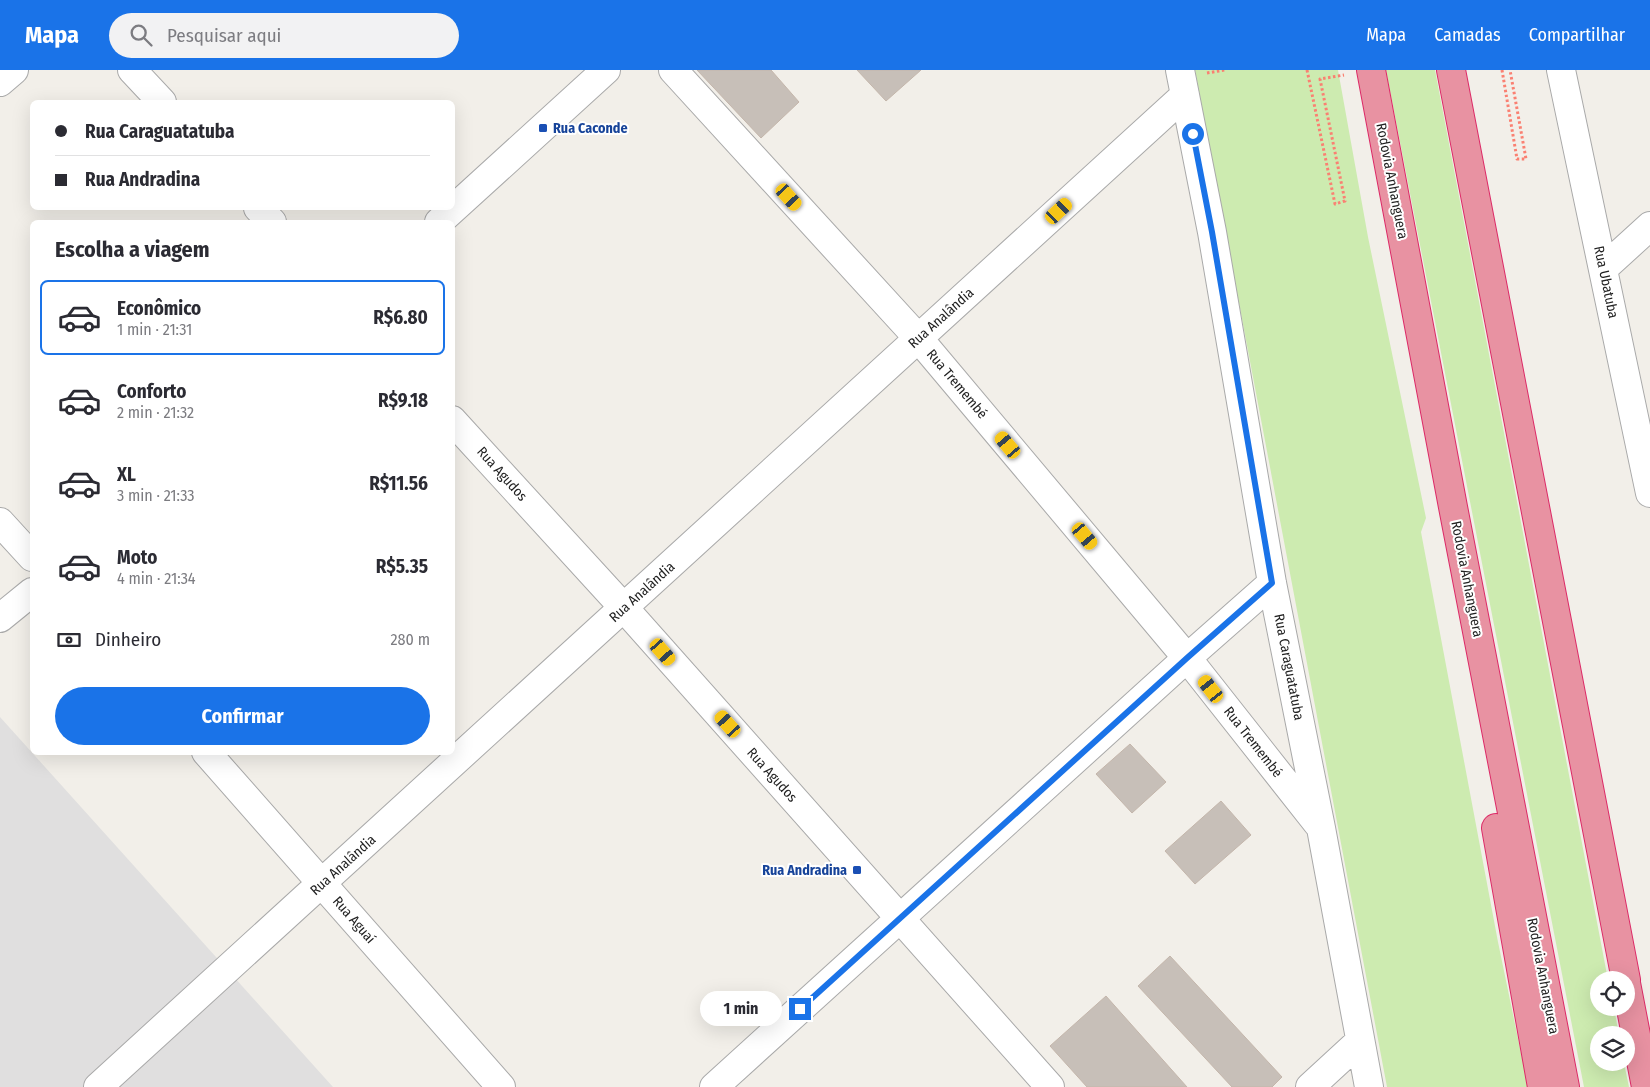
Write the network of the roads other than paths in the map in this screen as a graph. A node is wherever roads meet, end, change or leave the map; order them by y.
1 (14, 70) edge
2 (132, 70) edge
3 (606, 70) edge
4 (672, 70) edge
5 (1451, 70) edge
6 (1561, 70) edge
7 (1360, 72) edge
8 (0, 82) edge
9 (1183, 83) edge
10 (160, 100) edge
11 (455, 207) edge
12 (260, 210) edge
13 (452, 210) edge
14 (270, 220) edge
15 (441, 220) edge
16 (1650, 226) edge
17 (1604, 268) junction
18 (919, 339) junction
19 (455, 423) edge
20 (1650, 494) edge
21 (1453, 507) junction
22 (0, 522) edge
23 (30, 555) edge
24 (1272, 583) junction
25 (30, 594) edge
26 (624, 608) junction
27 (0, 618) edge
28 (1187, 658) junction
29 (209, 755) edge
30 (1321, 828) junction
31 (322, 884) junction
32 (900, 918) junction
33 (1624, 971) edge
34 (1632, 1016) edge
35 (1360, 1041) junction
36 (98, 1087) edge
37 (501, 1087) edge
38 (714, 1087) edge
39 (1050, 1087) edge
40 (1310, 1087) edge
41 (1369, 1087) edge
42 (1542, 1087) edge
43 (1565, 1087) edge
44 (1646, 1087) edge

1 - 8 street
2 - 10 street
3 - 11 street
4 - 18 street, Rua Tremembé
5 - 33 highway
6 - 17 street, Rua Ubatuba
7 - 21 highway, Rodovia Anhanguera
9 - 18 street, Rua Analândia
9 - 24 street, Rua Caraguatatuba
12 - 14 street
13 - 15 street
16 - 17 street
17 - 20 street, Rua Ubatuba
18 - 26 street, Rua Analândia
18 - 28 street, Rua Tremembé
19 - 26 street, Rua Agudos
21 - 42 highway
21 - 43 highway, Rodovia Anhanguera
22 - 23 street
24 - 28 street
24 - 30 street, Rua Caraguatatuba
25 - 27 street
26 - 31 street, Rua Analândia
26 - 32 street, Rua Agudos
28 - 30 street, Rua Tremembé
28 - 32 street
29 - 31 street, Rua Aguaí
30 - 35 street, Rua Caraguatatuba
31 - 36 street, Rua Analândia
31 - 37 street, Rua Aguaí
32 - 38 street
32 - 39 street, Rua Agudos
34 - 44 highway
35 - 40 street
35 - 41 street, Rua Caraguatatuba

